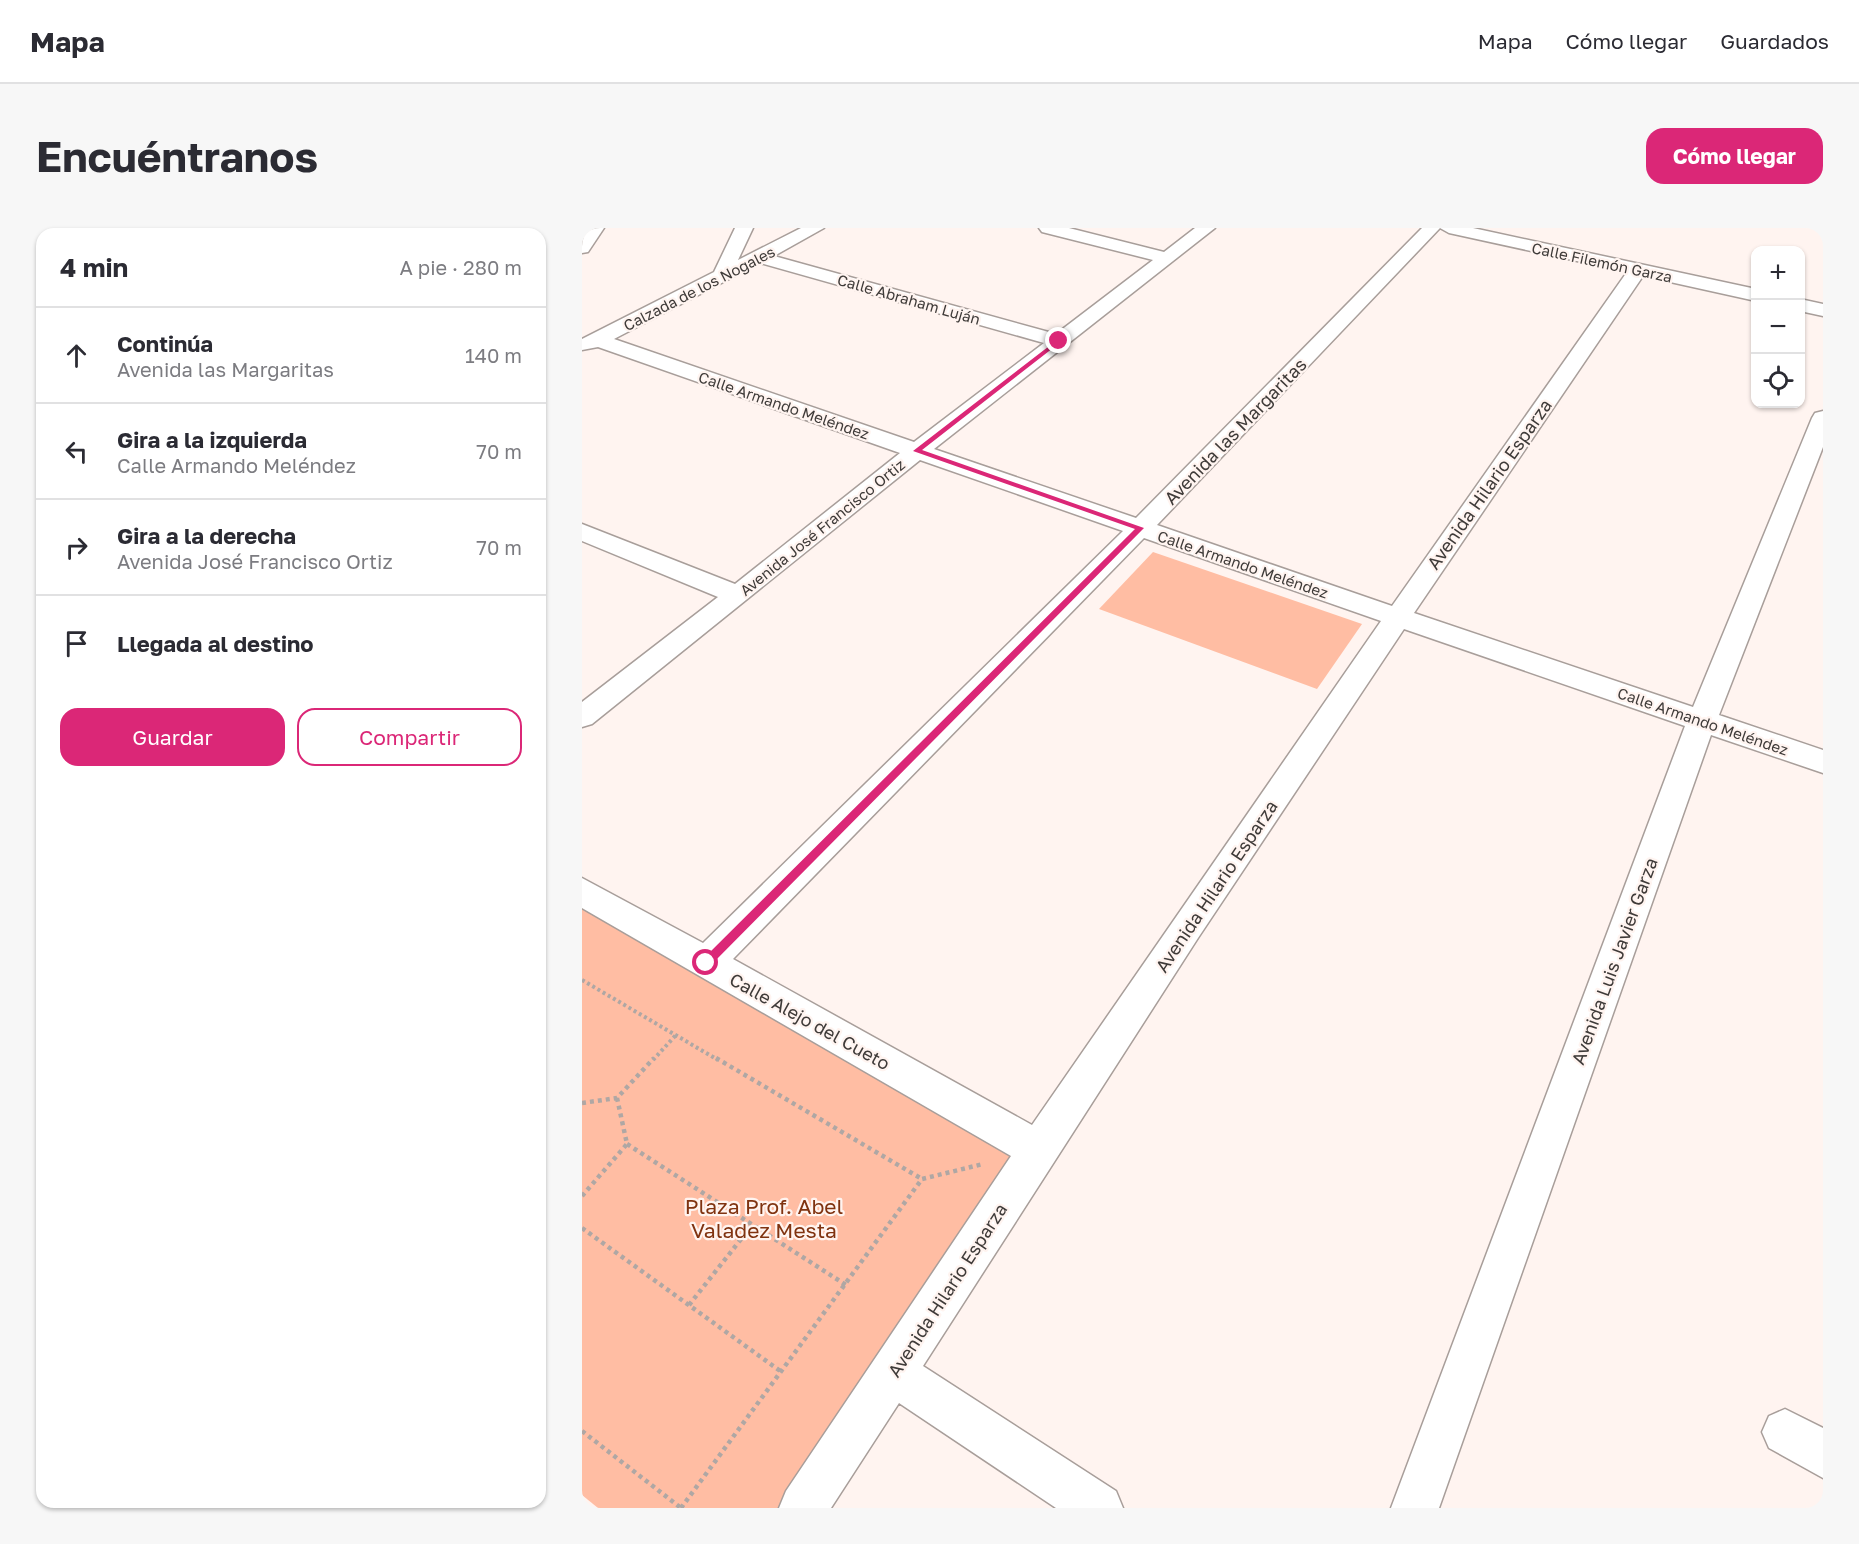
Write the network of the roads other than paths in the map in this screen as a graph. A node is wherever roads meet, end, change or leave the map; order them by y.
1 (595, 228) edge
2 (744, 228) edge
3 (815, 228) edge
4 (1048, 228) edge
5 (1206, 228) edge
6 (1432, 228) edge
7 (1449, 228) edge
8 (582, 248) edge
9 (759, 257) junction
10 (1168, 258) junction
11 (1638, 270) junction
12 (722, 275) junction
13 (1751, 294) edge
14 (1805, 306) edge
15 (1823, 310) edge
16 (1059, 341) junction
17 (590, 343) edge
18 (1823, 418) edge
19 (917, 451) junction
20 (1140, 528) junction
21 (582, 532) edge
22 (738, 595) junction
23 (1396, 618) junction
24 (582, 717) edge
25 (1702, 720) junction
26 (1823, 762) edge
27 (582, 892) edge
28 (706, 963) junction
29 (1038, 1150) junction
30 (894, 1373) junction
31 (803, 1508) edge
32 (1099, 1508) edge
33 (1415, 1508) edge

1 - 8 street
2 - 12 street
3 - 9 street, Calzada de los Nogales
4 - 10 street
5 - 10 street, Avenida José Francisco Ortiz
6 - 20 street, Avenida las Margaritas
7 - 11 street, Calle Filemón Garza
9 - 12 street, Calzada de los Nogales
9 - 16 street, Calle Abraham Luján
10 - 16 street, Avenida José Francisco Ortiz
11 - 13 street, Calle Filemón Garza
11 - 23 street, Avenida Hilario Esparza
12 - 17 street, Calzada de los Nogales
14 - 15 street
16 - 19 street, Avenida José Francisco Ortiz
17 - 19 street, Calle Armando Meléndez
18 - 25 street, Avenida Luis Javier Garza
19 - 20 street, Calle Armando Meléndez
19 - 22 street, Avenida José Francisco Ortiz
20 - 23 street, Calle Armando Meléndez
20 - 28 street, Avenida las Margaritas
21 - 22 street
22 - 24 street, Avenida José Francisco Ortiz
23 - 25 street, Calle Armando Meléndez
23 - 29 street, Avenida Hilario Esparza
25 - 26 street, Calle Armando Meléndez
25 - 33 street, Avenida Luis Javier Garza
27 - 28 street, Calle Alejo del Cueto
28 - 29 street, Calle Alejo del Cueto
29 - 30 street, Avenida Hilario Esparza
30 - 31 street, Avenida Hilario Esparza
30 - 32 street

